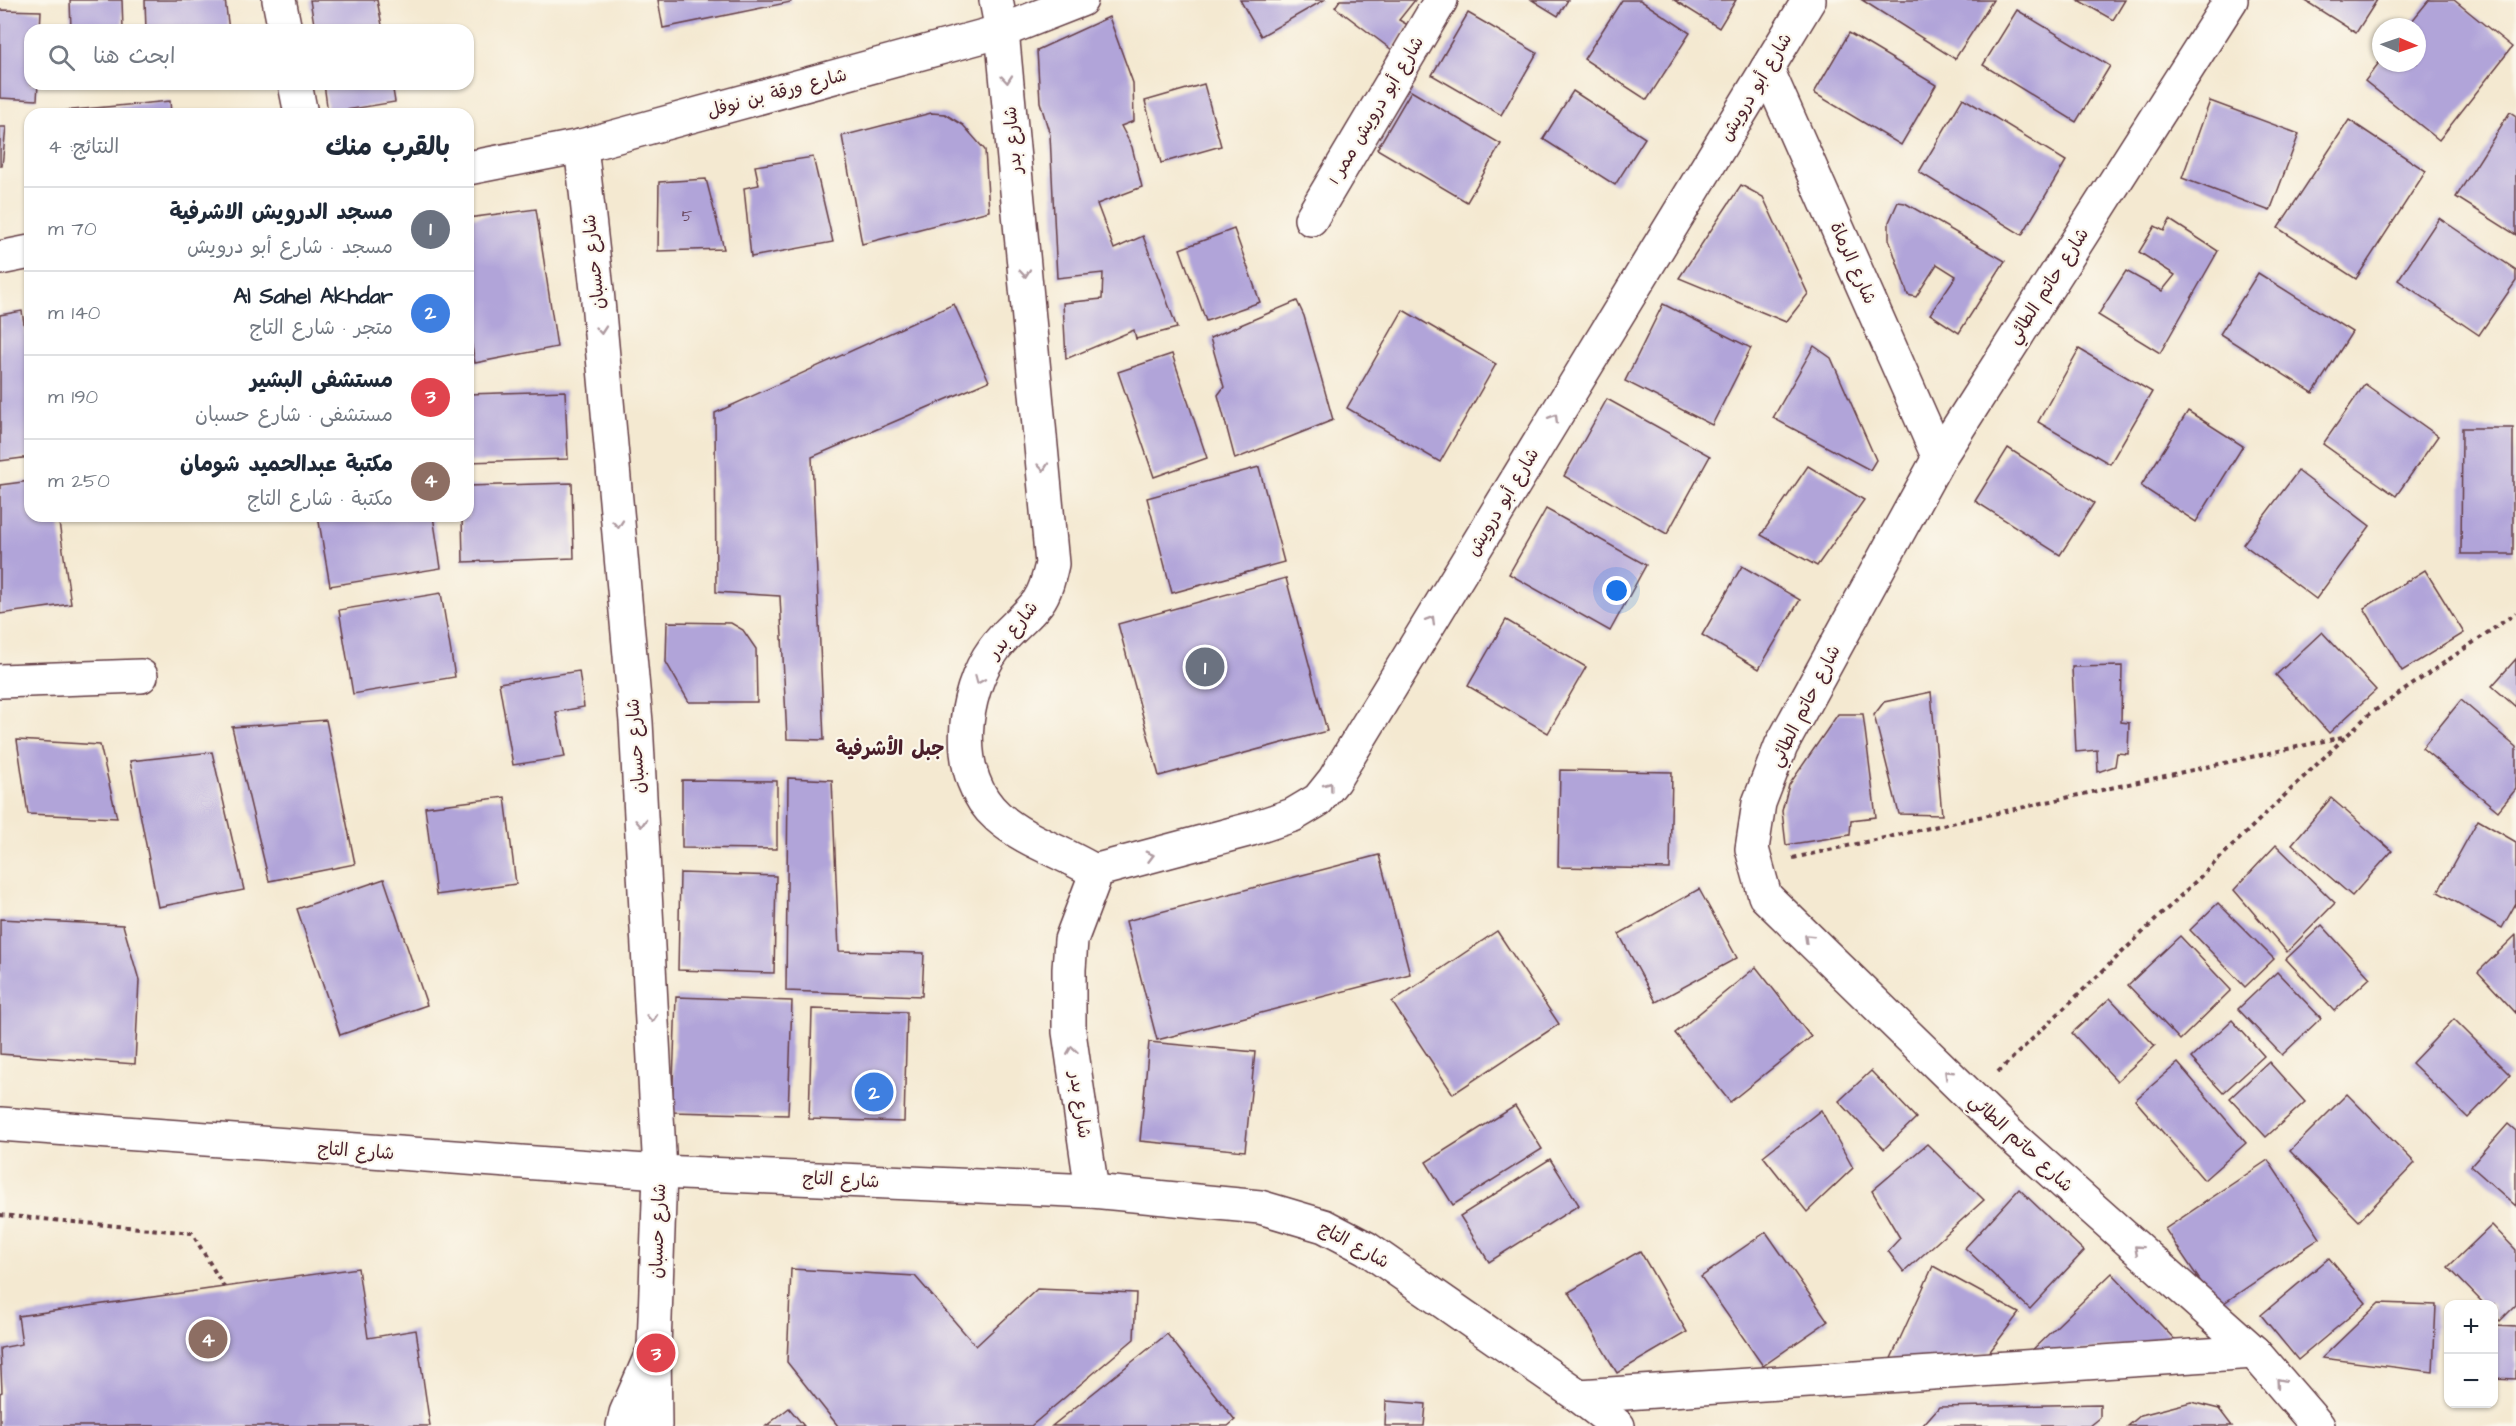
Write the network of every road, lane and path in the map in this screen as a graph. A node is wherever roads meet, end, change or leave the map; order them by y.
1 (279, 0) edge
2 (1081, 0) edge
3 (1441, 0) edge
4 (1809, 0) edge
5 (2231, 0) edge
6 (999, 16) edge
7 (284, 24) edge
8 (1767, 69) junction
9 (296, 90) edge
10 (300, 108) edge
11 (581, 146) junction
12 (474, 167) edge
13 (1311, 219) dead end
14 (24, 253) edge
15 (0, 258) edge
16 (1939, 458) junction
17 (2516, 613) edge
18 (141, 676) dead end
19 (0, 681) edge
20 (2345, 736) junction
21 (1791, 858) dead end
22 (1094, 871) junction
23 (1972, 1098) junction
24 (0, 1124) edge
25 (660, 1172) junction
26 (1092, 1191) junction
27 (0, 1215) edge
28 (224, 1287) dead end
29 (654, 1348) junction
30 (2254, 1352) junction
31 (1579, 1396) junction
32 (623, 1426) edge
33 (655, 1426) edge
34 (1618, 1426) edge
35 (2318, 1426) edge

1 - 7 street
2 - 6 street, شارع ورقة بن نوفل
3 - 13 street, شارع أبو درويش ممر 1
4 - 8 street, شارع أبو درويش
5 - 16 street, شارع حاتم الطائي
6 - 11 street, شارع ورقة بن نوفل
6 -> 22 street, شارع بدر
8 - 16 street, شارع الرماة
22 -> 8 street, شارع أبو درويش
9 - 10 street
11 - 12 street, شارع ورقة بن نوفل
11 -> 25 street, شارع حسبان
14 - 15 street
23 -> 16 street, شارع حاتم الطائي
17 - 20 path
18 - 19 street
20 - 21 path
20 - 23 path
26 -> 22 street, شارع بدر
30 -> 23 street, شارع حاتم الطائي
24 - 25 street, شارع التاج
25 - 26 street, شارع التاج
25 - 29 street, شارع حسبان
26 - 31 street, شارع التاج
27 - 28 path
29 - 32 street, شارع حسبان
29 - 33 street, شارع حسبان
30 - 31 street
35 -> 30 street, شارع حاتم الطائي
31 - 34 street, شارع التاج

